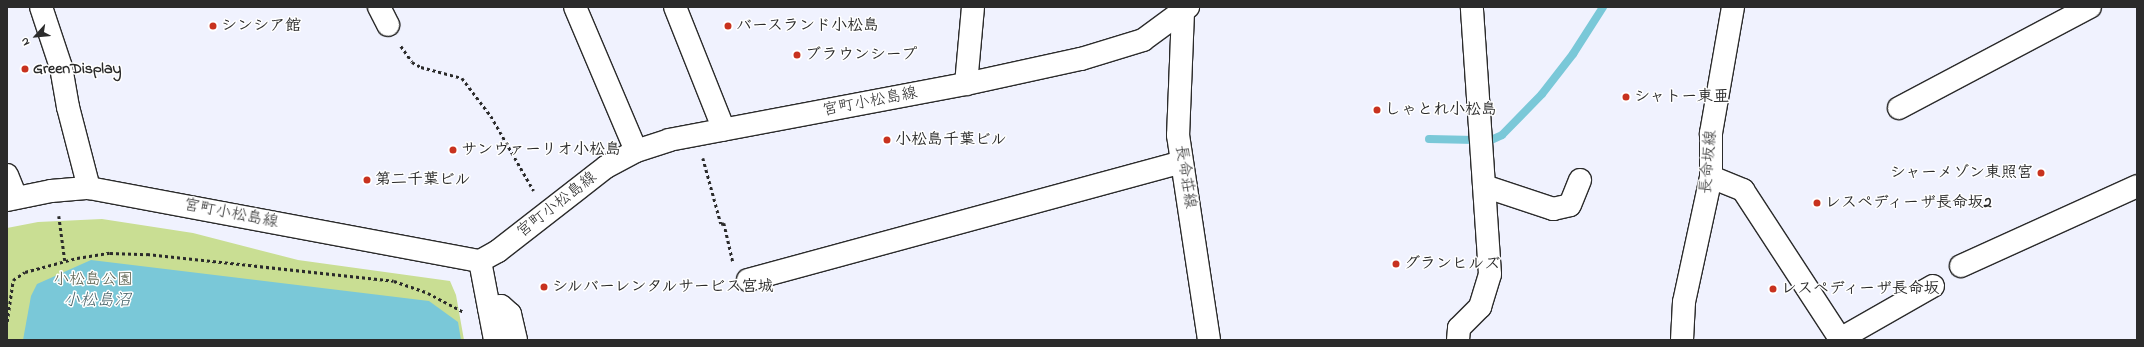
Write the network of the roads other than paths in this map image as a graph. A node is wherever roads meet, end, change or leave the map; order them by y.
1 (40, 7) edge
2 (574, 7) edge
3 (675, 7) edge
4 (973, 7) edge
5 (1472, 7) edge
6 (1733, 7) edge
7 (2090, 7) edge
8 (1186, 10) edge
9 (966, 84) junction
10 (1899, 108) dead end
11 (724, 130) junction
12 (636, 151) junction
13 (1181, 162) junction
14 (7, 175) edge
15 (1711, 177) junction
16 (1580, 180) dead end
17 (1484, 186) junction
18 (2137, 186) edge
19 (89, 188) junction
20 (12, 199) edge
21 (480, 261) junction
22 (1961, 266) dead end
23 (748, 280) road end
24 (1933, 286) dead end
25 (489, 308) junction
26 (495, 340) edge
27 (516, 340) edge
28 (1208, 340) edge
29 (1458, 340) edge
30 (1682, 340) edge

1 - 19 street
2 - 12 street
3 - 11 street
4 - 9 street
5 - 17 street
6 - 15 street, 長命坂線
7 - 10 street
8 - 9 street, 宮町小松島線
8 - 13 street, 長命荘線
9 - 11 street, 宮町小松島線
11 - 12 street, 宮町小松島線
12 - 21 street, 宮町小松島線
13 - 23 street
13 - 28 street, 長命荘線
14 - 20 street
15 - 24 street
15 - 30 street, 長命坂線
16 - 17 street
17 - 29 street
18 - 22 street
19 - 20 street, 宮町小松島線
19 - 21 street, 宮町小松島線
21 - 25 street
25 - 26 street
25 - 27 street

